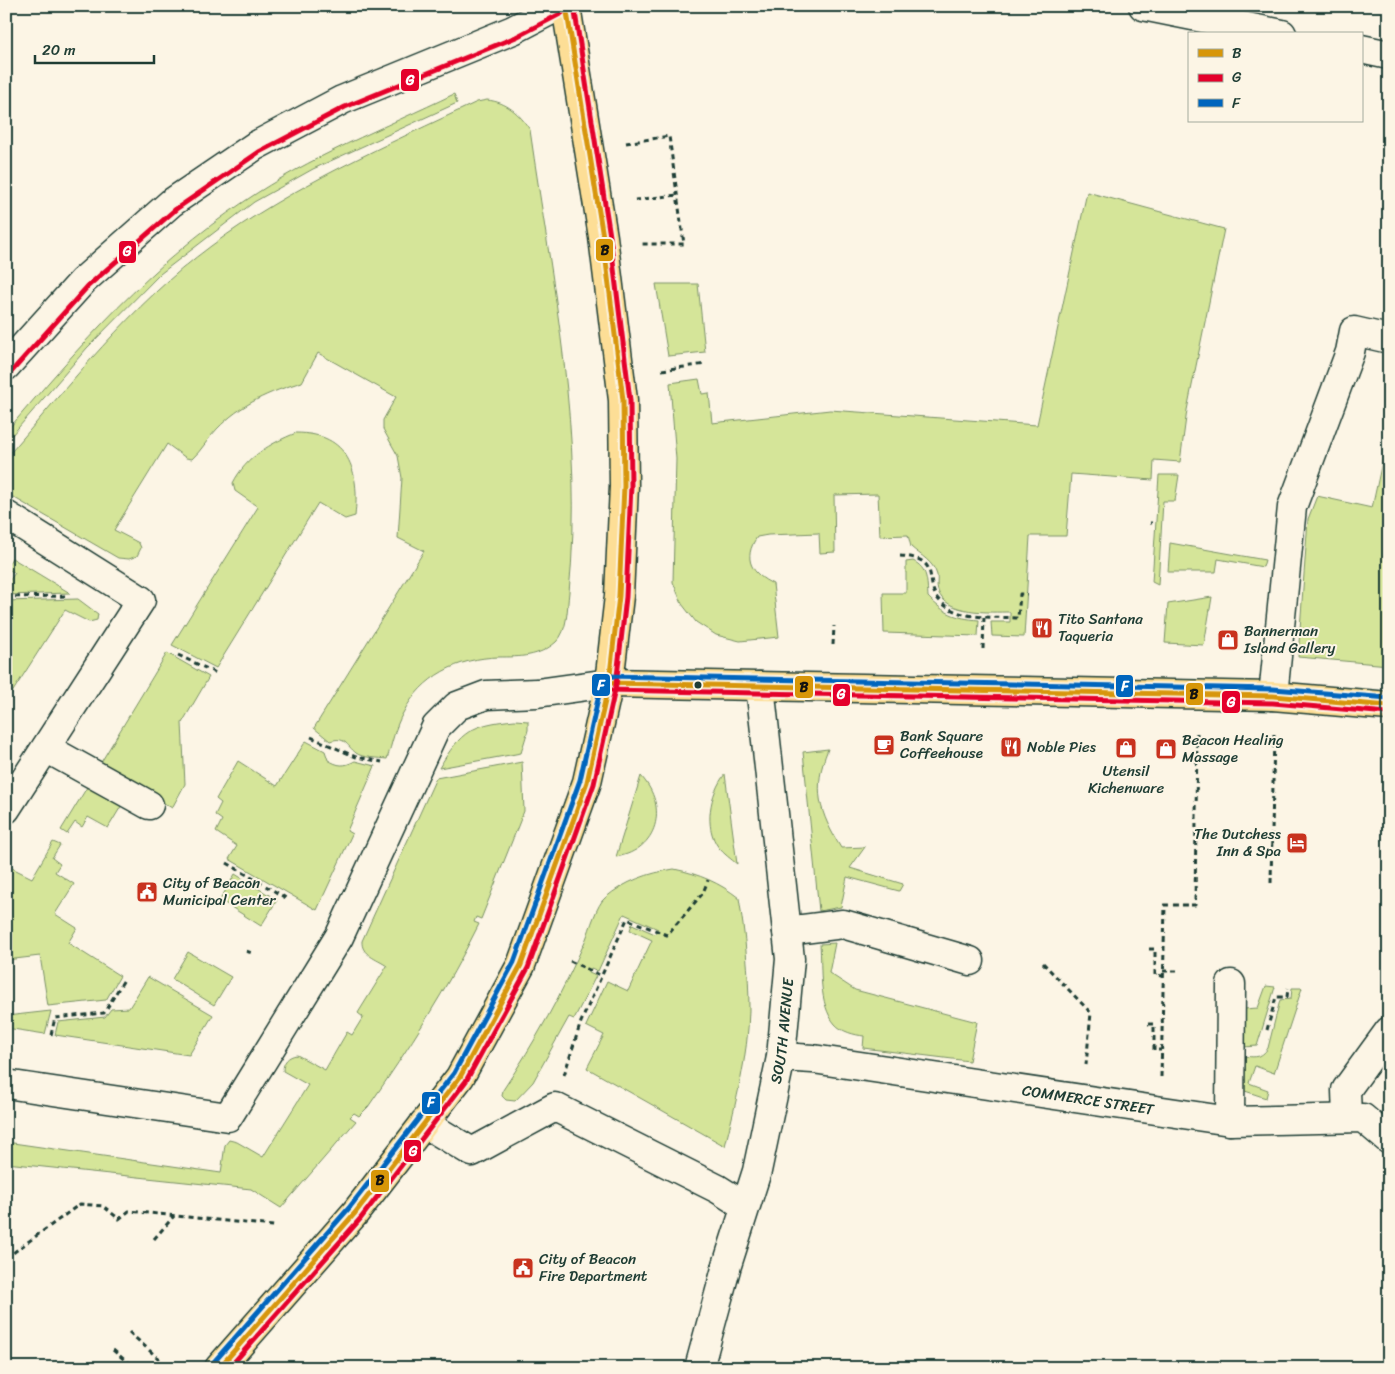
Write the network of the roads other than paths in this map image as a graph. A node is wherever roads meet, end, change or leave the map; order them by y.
1 (559, 6) edge
2 (566, 6) edge
3 (1143, 6) edge
4 (1272, 32) edge
5 (1362, 49) edge
6 (1389, 55) edge
7 (1389, 339) edge
8 (6, 366) edge
9 (6, 516) edge
10 (609, 684) junction
11 (760, 686) junction
12 (1273, 696) junction
13 (1389, 706) edge
14 (46, 748) junction
15 (149, 805) dead end
16 (6, 809) edge
17 (787, 931) junction
18 (970, 961) dead end
19 (1231, 984) dead end
20 (1389, 1031) edge
21 (781, 1057) junction
22 (6, 1084) edge
23 (1347, 1118) junction
24 (1230, 1121) junction
25 (424, 1123) junction
26 (1389, 1140) edge
27 (745, 1206) junction
28 (219, 1368) edge
29 (699, 1368) edge

1 - 8 street
2 - 10 main road
3 - 4 street
5 - 6 street
7 - 12 street
9 - 14 street
10 - 11 main road
10 - 22 street
10 - 25 main road
11 - 12 main road
11 - 17 street, SOUTH AVENUE
12 - 13 main road
14 - 15 street
14 - 16 street
17 - 18 street
17 - 21 street, SOUTH AVENUE
19 - 24 street
20 - 23 street
21 - 24 street, COMMERCE STREET
21 - 27 street, SOUTH AVENUE
23 - 24 street, COMMERCE STREET
23 - 26 street, COMMERCE STREET
25 - 27 street
25 - 28 main road
27 - 29 street, SOUTH AVENUE

